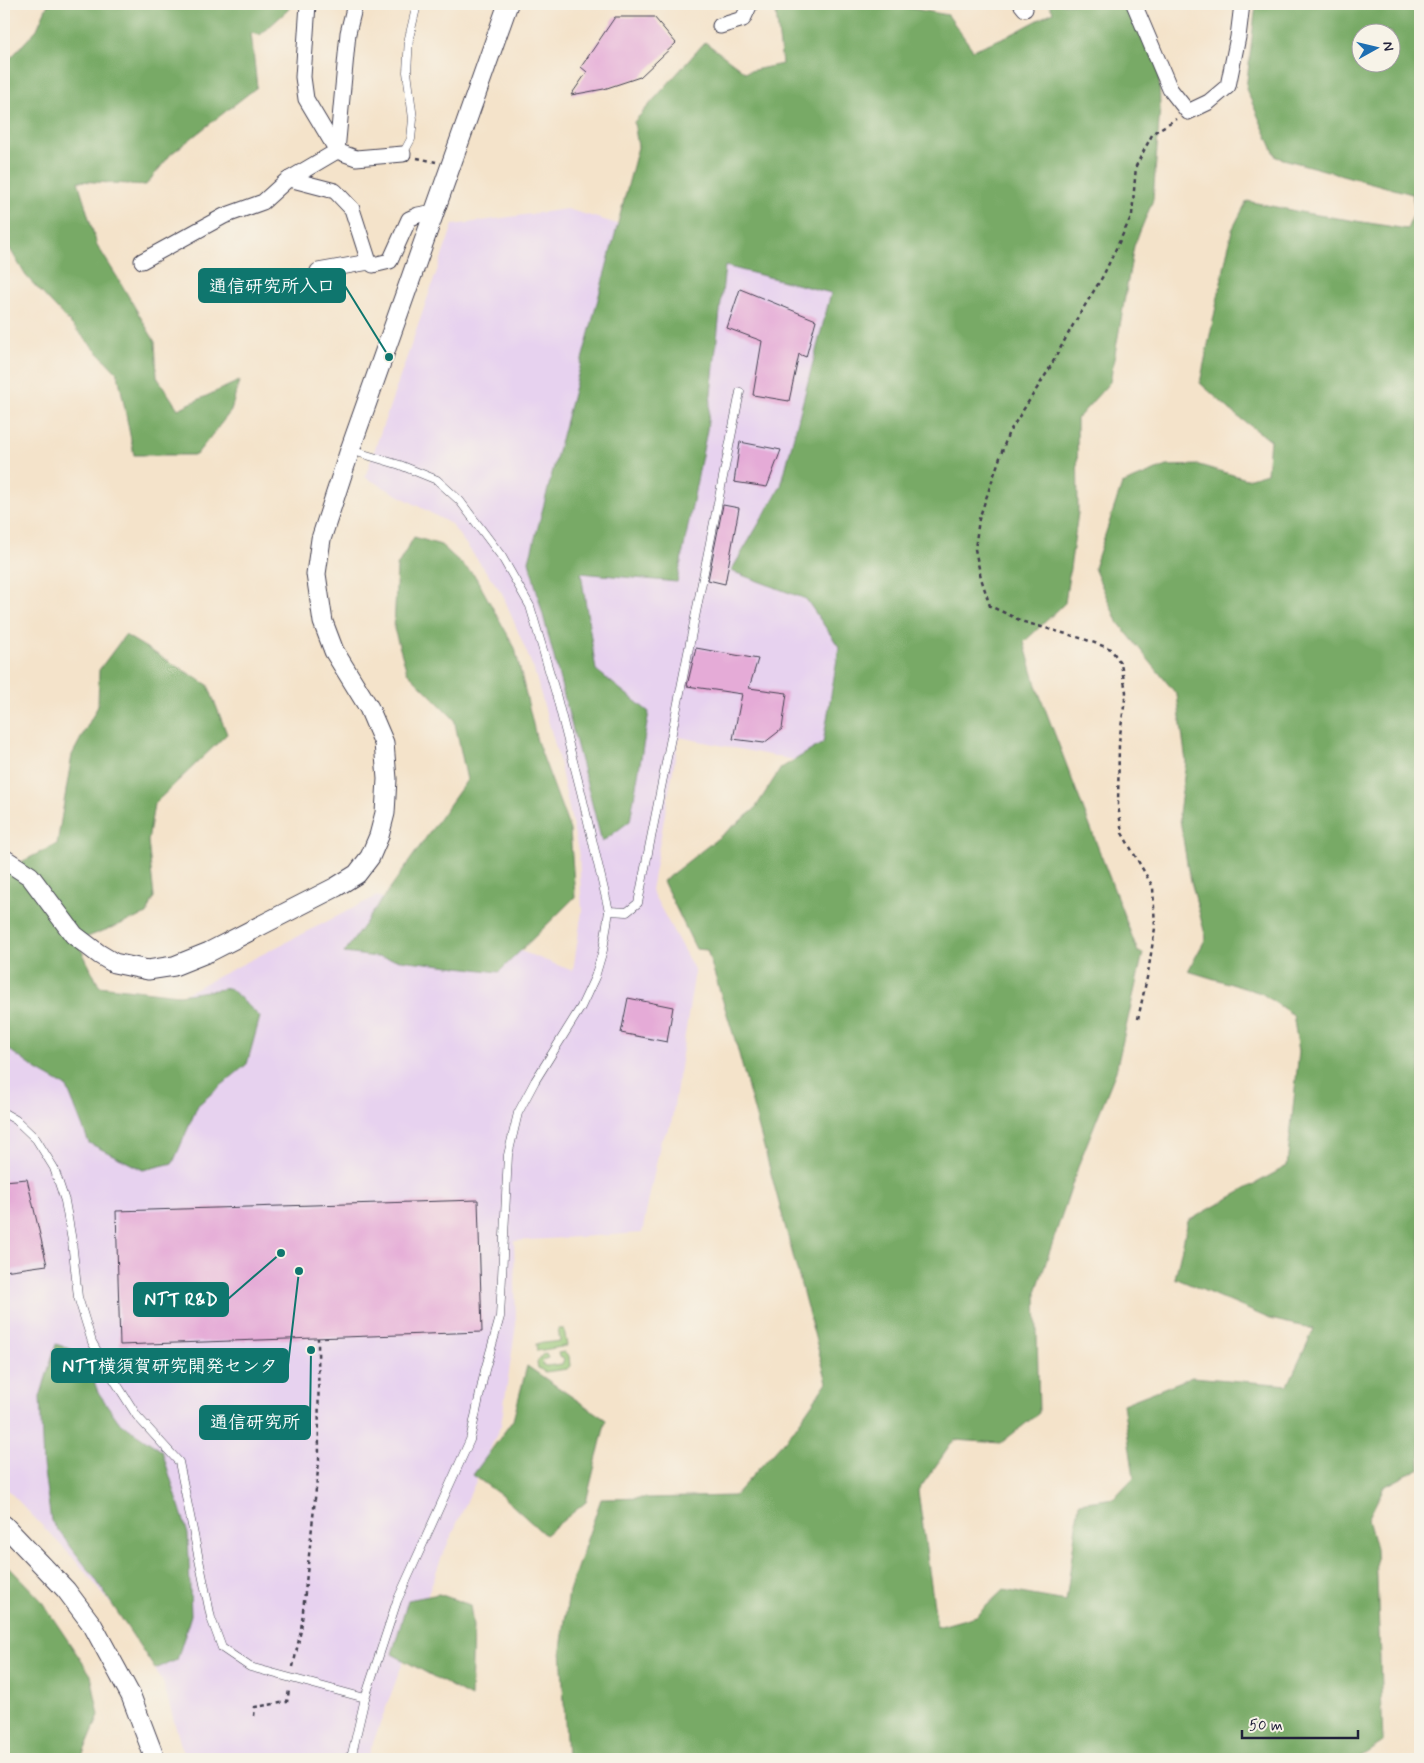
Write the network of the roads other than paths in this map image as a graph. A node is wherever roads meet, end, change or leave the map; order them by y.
1 (308, 4) edge
2 (355, 4) edge
3 (416, 4) edge
4 (508, 4) edge
5 (750, 4) edge
6 (1134, 4) edge
7 (1242, 4) edge
8 (720, 26) dead end
9 (337, 151) junction
10 (403, 154) joint
11 (289, 179) junction
12 (435, 212) junction
13 (142, 261) dead end
14 (369, 262) junction
15 (318, 271) dead end
16 (740, 392) dead end
17 (350, 450) junction
18 (4, 859) edge
19 (609, 911) junction
20 (4, 1113) edge
21 (4, 1525) edge
22 (365, 1698) junction
23 (155, 1759) edge
24 (347, 1759) edge

1 - 9 street
2 - 9 street
3 - 10 lane
4 - 12 street
5 - 8 street
6 - 7 street
9 - 10 street
9 - 11 street
11 - 13 street
11 - 14 street
12 - 14 street
12 - 17 street
14 - 15 street
16 - 19 lane
17 - 18 street
17 - 19 lane
19 - 22 lane
20 - 22 lane
21 - 23 street
22 - 24 lane

